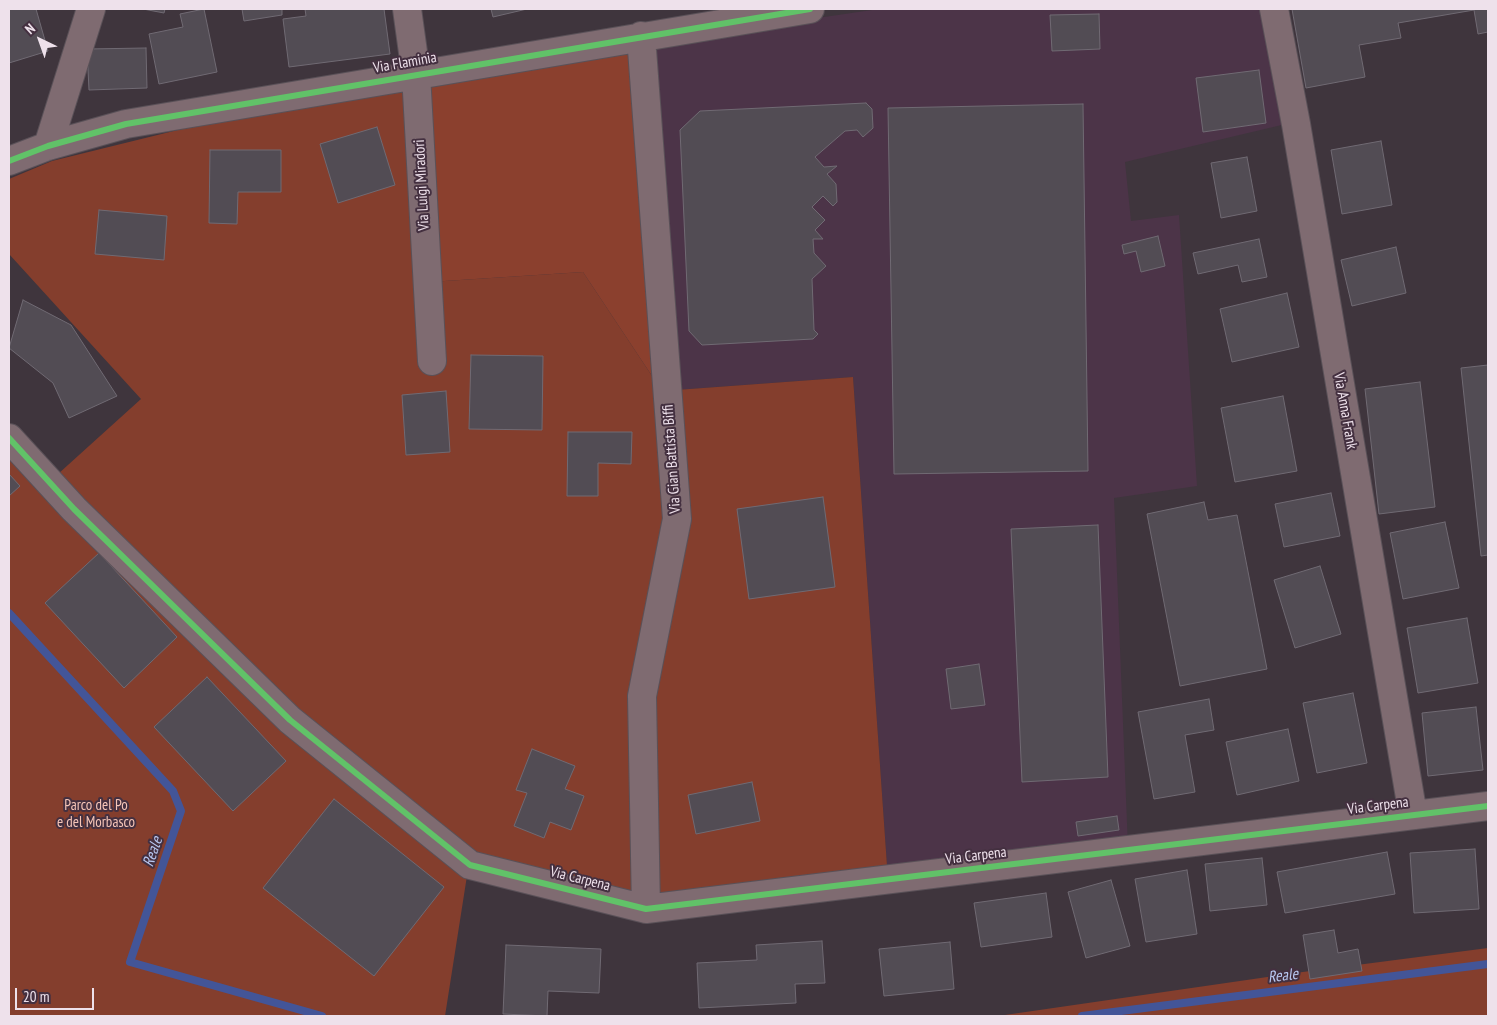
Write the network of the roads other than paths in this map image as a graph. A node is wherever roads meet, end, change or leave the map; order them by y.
1 (91, 9) edge
2 (407, 9) edge
3 (810, 9) edge
4 (1274, 9) edge
5 (641, 36) junction
6 (416, 74) junction
7 (48, 146) junction
8 (9, 161) edge
9 (432, 361) dead end
10 (9, 438) edge
11 (1488, 806) edge
12 (1413, 815) junction
13 (646, 909) junction

1 - 7 street
2 - 6 street, Via Luigi Miradori
3 - 5 street, Via Flaminia
4 - 12 street, Via Anna Frank
5 - 6 street, Via Flaminia
5 - 13 street, Via Gian Battista Biffi
6 - 7 street, Via Flaminia
6 - 9 street, Via Luigi Miradori
7 - 8 street, Via Flaminia
10 - 13 street, Via Carpena
11 - 12 street, Via Carpena
12 - 13 street, Via Carpena

